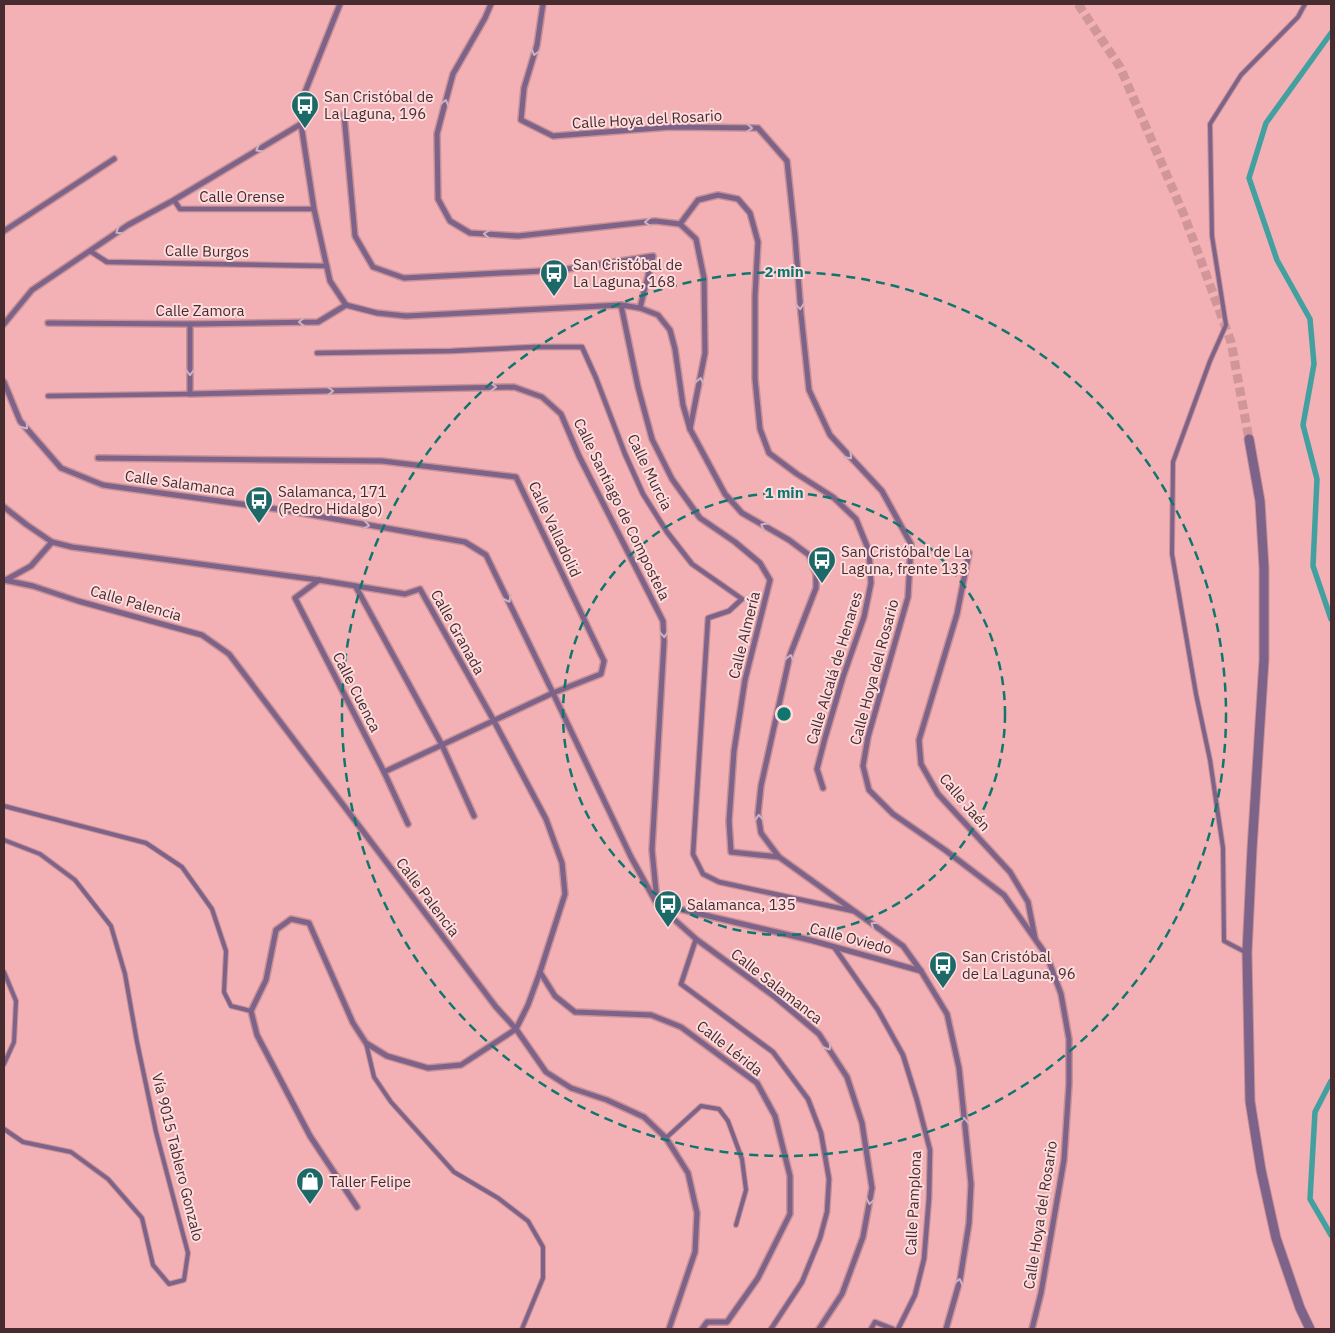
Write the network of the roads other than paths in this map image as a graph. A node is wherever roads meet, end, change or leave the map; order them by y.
1 (340, 4) edge
2 (491, 4) edge
3 (543, 4) edge
4 (1305, 4) edge
5 (344, 114) dead end
6 (301, 124) junction
7 (114, 159) dead end
8 (174, 200) junction
9 (314, 209) junction
10 (680, 224) junction
11 (4, 231) edge
12 (90, 251) junction
13 (327, 266) junction
14 (346, 305) junction
15 (621, 305) junction
16 (640, 308) junction
17 (48, 323) dead end
18 (4, 324) edge
19 (190, 324) junction
20 (317, 353) dead end
21 (4, 382) edge
22 (190, 394) junction
23 (48, 396) dead end
24 (690, 429) junction
25 (1249, 439) tunnel mouth
26 (98, 458) dead end
27 (4, 507) edge
28 (52, 542) junction
29 (969, 553) dead end
30 (4, 580) edge
31 (319, 580) junction
32 (356, 587) junction
33 (553, 693) junction
34 (494, 721) junction
35 (442, 745) junction
36 (384, 772) junction
37 (822, 788) dead end
38 (4, 806) edge
39 (474, 816) dead end
40 (408, 824) dead end
41 (4, 840) edge
42 (779, 857) junction
43 (657, 904) junction
44 (855, 912) junction
45 (696, 939) junction
46 (1035, 940) junction
47 (834, 947) junction
48 (1247, 953) junction
49 (921, 970) junction
50 (4, 972) edge
51 (540, 972) junction
52 (252, 1011) junction
53 (516, 1029) junction
54 (366, 1043) junction
55 (4, 1064) edge
56 (4, 1129) edge
57 (666, 1138) junction
58 (357, 1207) dead end
59 (736, 1225) dead end
60 (522, 1329) edge
61 (669, 1329) edge
62 (702, 1329) edge
63 (771, 1329) edge
64 (819, 1329) edge
65 (871, 1329) edge
66 (893, 1329) edge
67 (898, 1329) edge
68 (946, 1329) edge
69 (1032, 1329) edge
70 (1310, 1329) edge

1 - 6 street
10 -> 2 street
3 -> 46 street, Calle Hoya del Rosario
4 - 48 lane
5 - 16 street
6 -> 8 street
6 - 9 street
7 - 11 street
8 - 9 street, Calle Orense
8 -> 12 street
9 - 13 street
24 -> 10 street
10 - 37 street, Calle Alcalá de Henares
12 - 13 street, Calle Burgos
12 - 18 street
13 - 14 street
14 - 15 street
14 -> 19 street, Calle Zamora
15 - 16 street
15 - 42 street, Calle Almería
16 - 24 street
17 - 19 street, Calle Zamora
19 -> 22 street
20 - 44 street, Calle Murcia
21 -> 33 street, Calle Salamanca
22 - 23 street, Calle Santiago de Compostela
22 -> 43 street, Calle Santiago de Compostela
42 -> 24 street
25 - 48 street
26 - 33 street, Calle Valladolid
27 - 28 street, Calle Granada
28 - 30 street
28 - 31 street, Calle Granada
29 - 46 street, Calle Jaén
30 - 53 street, Calle Palencia
31 - 32 street, Calle Granada
31 - 36 street, Calle Cuenca
32 - 34 street, Calle Granada
32 - 35 street
33 - 34 street, Calle Valladolid
33 - 43 street, Calle Salamanca
34 - 35 street, Calle Valladolid
34 - 51 street, Calle Granada
35 - 36 street, Calle Valladolid
35 - 39 street
36 - 40 street, Calle Cuenca
38 - 52 lane
41 - 56 lane, Vía 9015 Tablero Gonzalo
42 - 44 street
43 - 45 street, Calle Salamanca
43 - 47 street, Calle Oviedo
49 -> 44 street
45 - 63 street
45 -> 64 street, Calle Salamanca
46 - 69 street, Calle Hoya del Rosario
47 - 49 street, Calle Oviedo
47 - 67 street, Calle Pamplona
48 - 70 street
68 -> 49 street
50 - 55 lane
51 - 53 street, Calle Granada
51 - 62 street, Calle Lérida
52 - 54 street
52 - 58 street
53 - 54 street
53 - 57 street, Calle Palencia
54 - 60 lane
57 - 59 lane
57 - 61 street, Calle Palencia
65 - 66 street

